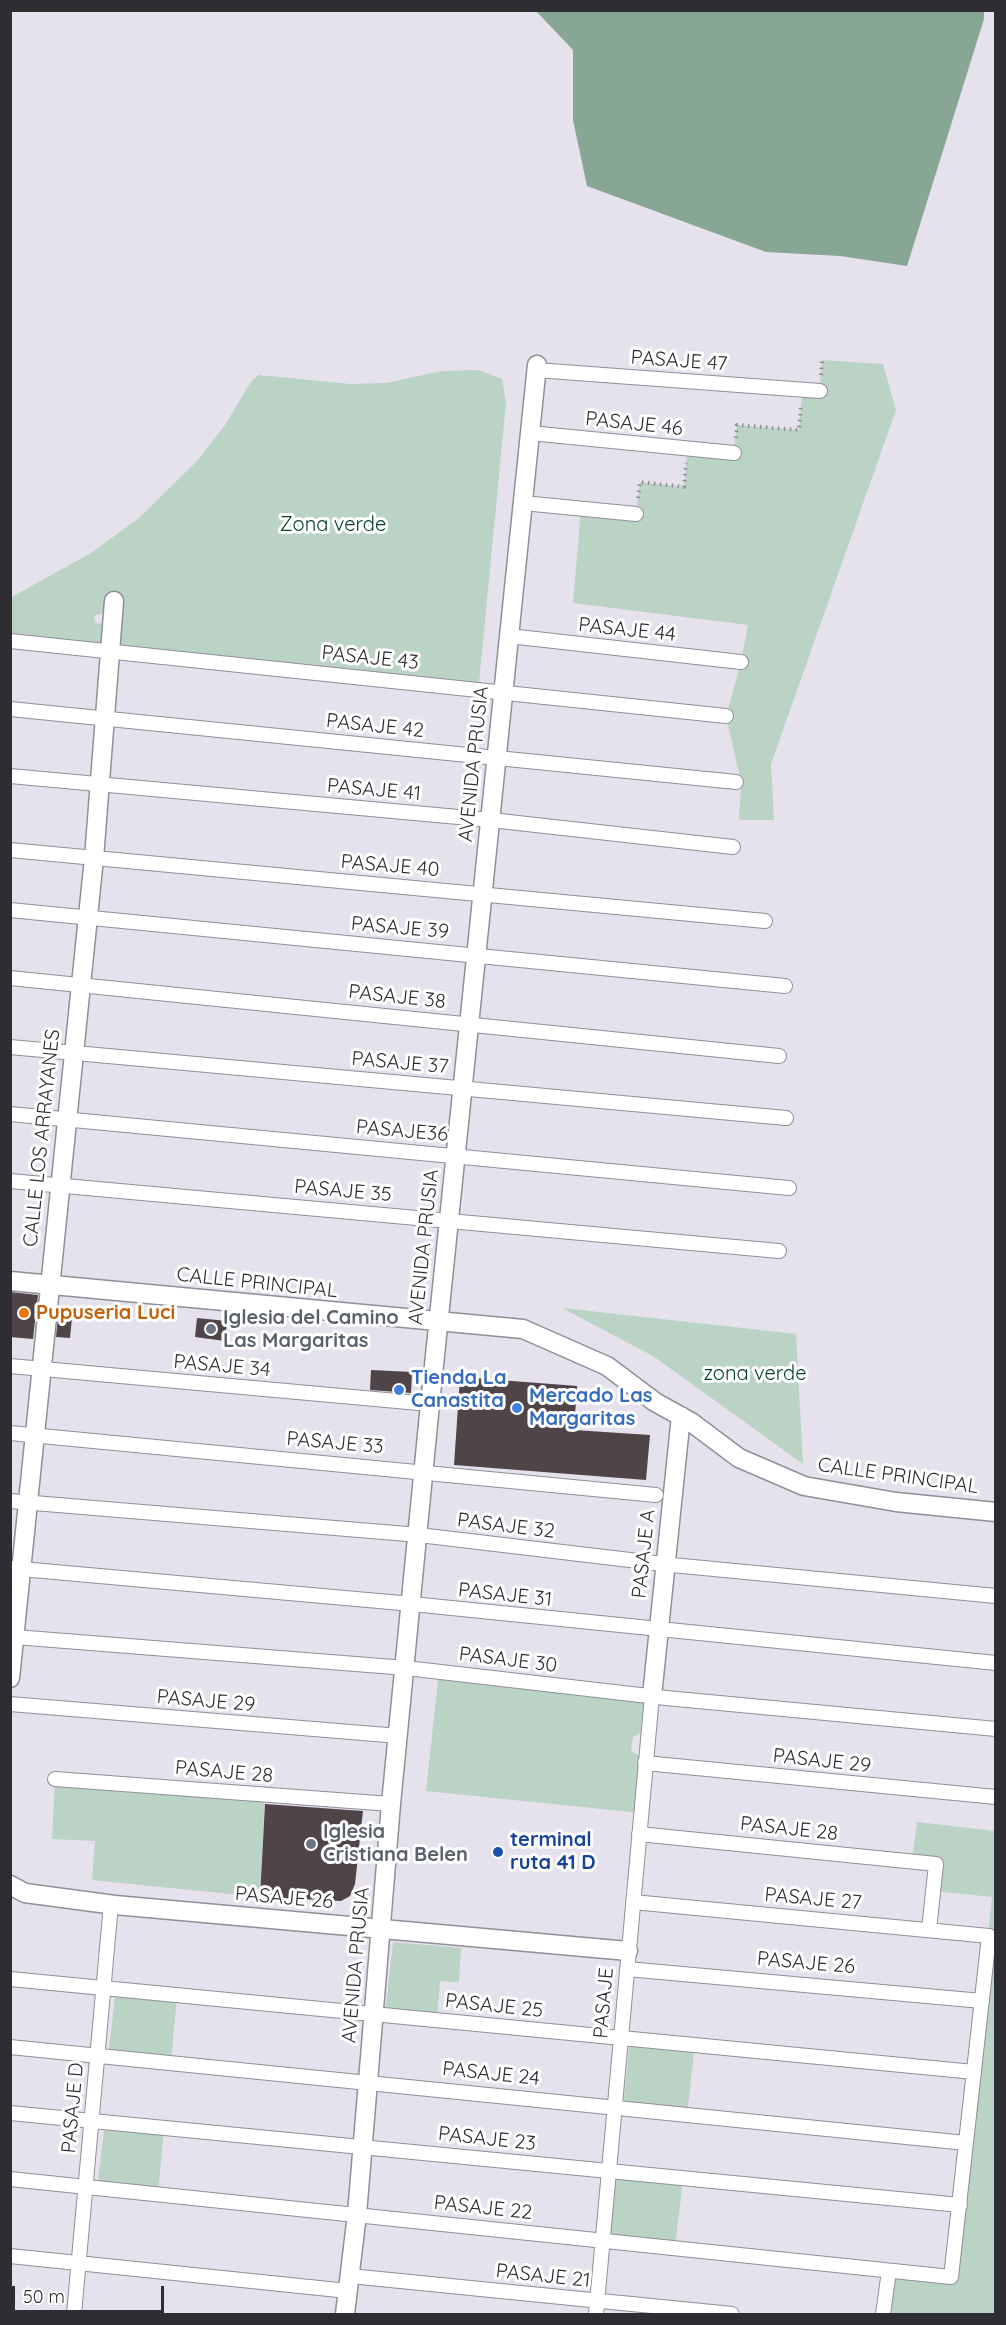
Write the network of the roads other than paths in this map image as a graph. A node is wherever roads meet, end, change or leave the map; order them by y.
1 (537, 367) joint
2 (820, 391) dead end
3 (530, 433) junction
4 (734, 453) road end
5 (523, 503) junction
6 (636, 514) road end
7 (114, 601) dead end
8 (509, 636) junction
9 (10, 641) edge
10 (110, 651) junction
11 (741, 662) dead end
12 (504, 691) junction
13 (10, 709) edge
14 (726, 716) dead end
15 (105, 719) junction
16 (497, 758) junction
17 (10, 776) edge
18 (736, 782) dead end
19 (100, 784) junction
20 (491, 820) junction
21 (733, 847) dead end
22 (10, 850) edge
23 (94, 858) junction
24 (483, 895) junction
25 (10, 910) edge
26 (87, 918) junction
27 (765, 921) dead end
28 (477, 955) junction
29 (10, 978) edge
30 (81, 985) junction
31 (785, 986) dead end
32 (470, 1024) junction
33 (10, 1047) edge
34 (73, 1054) junction
35 (779, 1056) dead end
36 (463, 1088) junction
37 (10, 1114) edge
38 (786, 1118) dead end
39 (65, 1119) junction
40 (456, 1156) junction
41 (10, 1181) edge
42 (59, 1185) junction
43 (789, 1188) dead end
44 (450, 1220) junction
45 (779, 1251) dead end
46 (10, 1281) edge
47 (50, 1285) junction
48 (439, 1323) junction
49 (10, 1366) edge
50 (42, 1369) junction
51 (430, 1404) junction
52 (681, 1416) junction
53 (10, 1433) edge
54 (36, 1435) junction
55 (424, 1471) junction
56 (656, 1495) dead end
57 (20, 1502) edge
58 (996, 1512) edge
59 (419, 1535) junction
60 (665, 1564) junction
61 (16, 1569) edge
62 (996, 1596) edge
63 (412, 1604) junction
64 (658, 1630) junction
65 (15, 1637) junction
66 (996, 1663) edge
67 (406, 1668) junction
68 (10, 1678) edge
69 (652, 1696) junction
70 (10, 1704) edge
71 (996, 1729) edge
72 (399, 1737) junction
73 (645, 1763) junction
74 (54, 1779) dead end
75 (996, 1797) edge
76 (391, 1804) junction
77 (639, 1834) junction
78 (10, 1885) edge
79 (633, 1902) junction
80 (111, 1904) junction
81 (382, 1928) junction
82 (929, 1930) junction
83 (628, 1960) junction
84 (10, 1980) edge
85 (104, 1988) junction
86 (982, 2001) junction
87 (374, 2014) junction
88 (620, 2038) junction
89 (10, 2047) edge
90 (97, 2055) junction
91 (974, 2072) junction
92 (368, 2082) junction
93 (615, 2107) junction
94 (10, 2113) edge
95 (92, 2121) junction
96 (966, 2143) junction
97 (363, 2146) junction
98 (609, 2171) junction
99 (10, 2180) edge
100 (85, 2187) junction
101 (960, 2205) junction
102 (357, 2214) junction
103 (603, 2240) junction
104 (10, 2256) edge
105 (78, 2263) junction
106 (889, 2271) junction
107 (349, 2284) junction
108 (597, 2308) edge
109 (74, 2314) edge
110 (345, 2314) edge
111 (732, 2314) edge
112 (884, 2314) edge

1 - 2 street, PASAJE 47
1 - 3 street, AVENIDA PRUSIA
3 - 4 street, PASAJE 46
3 - 5 street, AVENIDA PRUSIA
5 - 6 street
5 - 8 street, AVENIDA PRUSIA
7 - 10 street, CALLE LOS ARRAYANES
8 - 11 street, PASAJE 44
8 - 12 street, AVENIDA PRUSIA
9 - 10 street, PASAJE 43
10 - 12 street, PASAJE 43
10 - 15 street, CALLE LOS ARRAYANES
12 - 14 street, PASAJE 43
12 - 16 street, AVENIDA PRUSIA
13 - 15 street, PASAJE 42
15 - 16 street, PASAJE 42
15 - 19 street, CALLE LOS ARRAYANES
16 - 18 street, PASAJE 42
16 - 20 street, AVENIDA PRUSIA
17 - 19 street, PASAJE 41
19 - 20 street, PASAJE 41
19 - 23 street, CALLE LOS ARRAYANES
20 - 21 street, PASAJE 41
20 - 24 street, AVENIDA PRUSIA
22 - 23 street, PASAJE 40
23 - 24 street, PASAJE 40
23 - 26 street, CALLE LOS ARRAYANES
24 - 27 street, PASAJE 40
24 - 28 street, AVENIDA PRUSIA
25 - 26 street, PASAJE 39
26 - 28 street, PASAJE 39
26 - 30 street, CALLE LOS ARRAYANES
28 - 31 street, PASAJE 39
28 - 32 street, AVENIDA PRUSIA
29 - 30 street, PASAJE 38
30 - 32 street, PASAJE 38
30 - 34 street, CALLE LOS ARRAYANES
32 - 35 street, PASAJE 38
32 - 36 street, AVENIDA PRUSIA
33 - 34 street, PASAJE 37
34 - 36 street, PASAJE 37
34 - 39 street, CALLE LOS ARRAYANES
36 - 38 street, PASAJE 37
36 - 40 street, AVENIDA PRUSIA
37 - 39 street, PASAJE36
39 - 40 street, PASAJE36
39 - 42 street, CALLE LOS ARRAYANES
40 - 43 street, PASAJE36
40 - 44 street, AVENIDA PRUSIA
41 - 42 street, PASAJE 35
42 - 44 street, PASAJE 35
42 - 47 street, CALLE LOS ARRAYANES
44 - 45 street, PASAJE 35
44 - 48 street, AVENIDA PRUSIA
46 - 47 street, CALLE PRINCIPAL
47 - 48 street, CALLE PRINCIPAL
47 - 50 street, CALLE LOS ARRAYANES
48 - 51 street, AVENIDA PRUSIA
48 - 52 street, CALLE PRINCIPAL
49 - 50 street, PASAJE 34
50 - 51 street, PASAJE 34
50 - 54 street, CALLE LOS ARRAYANES
51 - 55 street, AVENIDA PRUSIA
52 - 58 street, CALLE PRINCIPAL
52 - 60 street, PASAJE A
53 - 54 street, PASAJE 33
54 - 55 street, PASAJE 33
54 - 57 street, CALLE LOS ARRAYANES
55 - 56 street, PASAJE 33
55 - 59 street, AVENIDA PRUSIA
57 - 59 street, PASAJE 32
57 - 61 street, CALLE LOS ARRAYANES
59 - 60 street, PASAJE 32
59 - 63 street, AVENIDA PRUSIA
60 - 62 street, PASAJE 32
60 - 64 street, PASAJE A
61 - 63 street, PASAJE 31
61 - 65 street, CALLE LOS ARRAYANES
63 - 64 street, PASAJE 31
63 - 67 street, AVENIDA PRUSIA
64 - 66 street, PASAJE 31
64 - 69 street, PASAJE A
65 - 67 street, PASAJE 30
65 - 68 street, CALLE LOS ARRAYANES
67 - 69 street, PASAJE 30
67 - 72 street, AVENIDA PRUSIA
69 - 71 street, PASAJE 30
69 - 73 street, PASAJE
70 - 72 street, PASAJE 29
72 - 76 street, AVENIDA PRUSIA
73 - 75 street, PASAJE 29
73 - 77 street, PASAJE
74 - 76 street, PASAJE 28
76 - 81 street, AVENIDA PRUSIA
77 - 79 street, PASAJE
77 - 82 street, PASAJE 28
78 - 80 street, PASAJE 26
79 - 82 street, PASAJE 27
79 - 83 street, PASAJE
80 - 81 street, PASAJE 26
80 - 85 street, PASAJE D
81 - 83 street, PASAJE 26
81 - 87 street, AVENIDA PRUSIA
82 - 86 street, PASAJE 27
83 - 86 street, PASAJE 26
83 - 88 street, PASAJE
84 - 85 street, PASAJE 25
85 - 87 street, PASAJE 25
85 - 90 street, PASAJE D
86 - 91 street
87 - 88 street, PASAJE 25
87 - 92 street, AVENIDA PRUSIA
88 - 91 street, PASAJE 25
88 - 93 street, PASAJE
89 - 90 street, PASAJE 24
90 - 92 street, PASAJE 24
90 - 95 street, PASAJE D
91 - 96 street
92 - 93 street, PASAJE 24
92 - 97 street, AVENIDA PRUSIA
93 - 96 street, PASAJE 24
93 - 98 street, PASAJE
94 - 95 street, PASAJE 23
95 - 97 street, PASAJE 23
95 - 100 street, PASAJE D
96 - 101 street
97 - 98 street, PASAJE 23
97 - 102 street, AVENIDA PRUSIA
98 - 101 street, PASAJE 23
98 - 103 street, PASAJE
99 - 100 street, PASAJE 22
100 - 102 street, PASAJE 22
100 - 105 street, PASAJE D
101 - 106 street, PASAJE 22
102 - 103 street, PASAJE 22
102 - 107 street, AVENIDA PRUSIA
103 - 106 street, PASAJE 22
103 - 108 street, PASAJE
104 - 105 street, PASAJE 21
105 - 107 street, PASAJE 21
105 - 109 street, PASAJE D
106 - 112 street
107 - 108 street, PASAJE 21
107 - 110 street, AVENIDA PRUSIA
108 - 111 street, PASAJE 21

